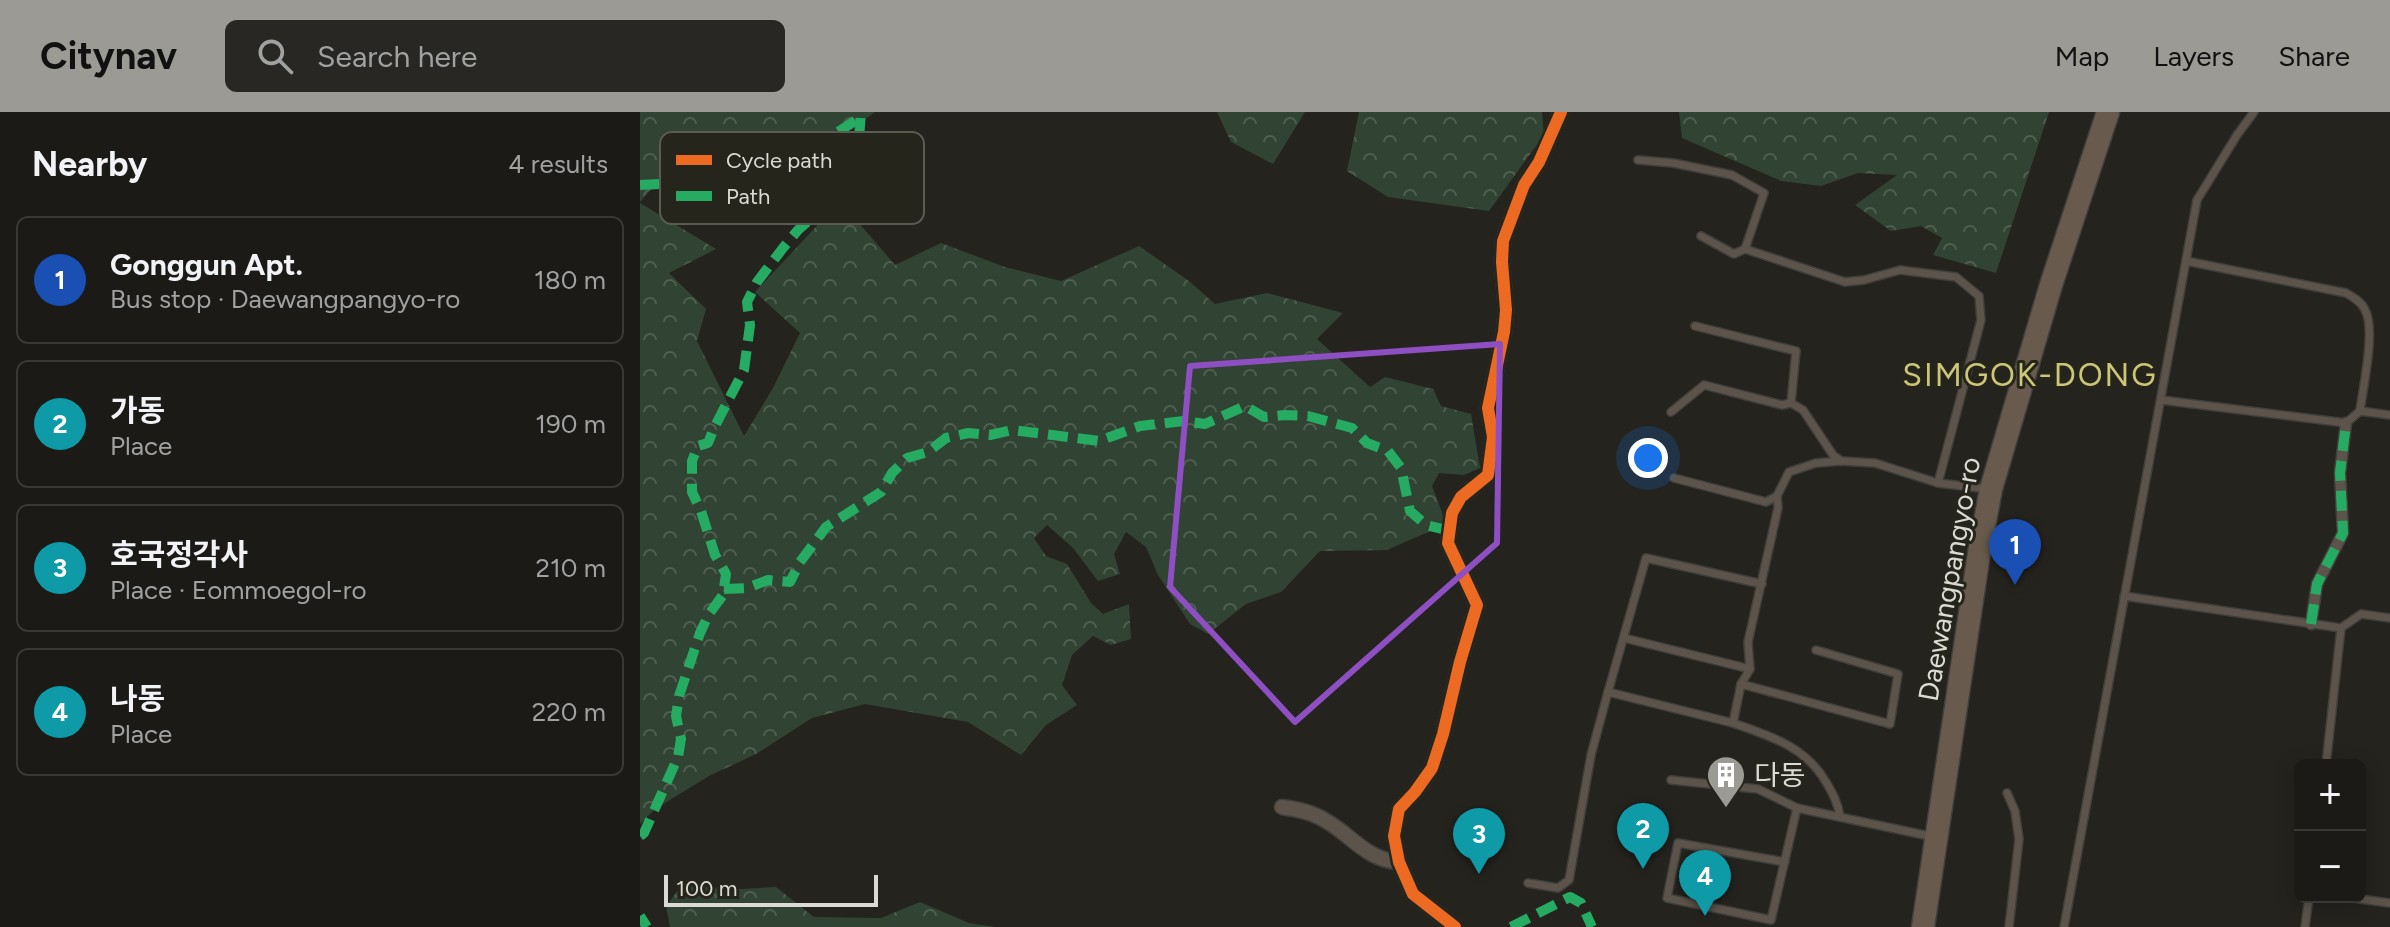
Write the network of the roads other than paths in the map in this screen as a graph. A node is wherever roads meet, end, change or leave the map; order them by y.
1 (1561, 112) edge
2 (2108, 112) edge
3 (2254, 112) edge
4 (1638, 160) dead end
5 (1701, 236) dead end
6 (1745, 249) junction
7 (2186, 261) junction
8 (1695, 326) dead end
9 (2161, 400) junction
10 (1791, 403) junction
11 (2360, 411) junction
12 (1671, 412) dead end
13 (2390, 415) edge
14 (2346, 423) junction
15 (1841, 461) junction
16 (1674, 478) dead end
17 (1938, 483) junction
18 (1991, 489) junction
19 (1777, 496) junction
20 (1762, 584) junction
21 (2124, 596) junction
22 (2390, 618) edge
23 (2311, 624) junction
24 (2341, 628) junction
25 (1624, 638) junction
26 (1816, 650) dead end
27 (1750, 669) junction
28 (1741, 684) junction
29 (1608, 692) junction
30 (1733, 723) junction
31 (2327, 759) edge
32 (1671, 780) dead end
33 (2007, 793) dead end
34 (1282, 807) dead end
35 (1797, 808) junction
36 (1840, 817) junction
37 (1936, 837) junction
38 (1399, 862) junction
39 (1785, 862) junction
40 (1528, 883) dead end
41 (2366, 900) edge
42 (2308, 903) edge
43 (2390, 903) edge
44 (1455, 927) edge
45 (1923, 927) edge
46 (2009, 927) edge
47 (2064, 927) edge
48 (2305, 927) edge

1 - 38 street
2 - 18 main road, Daewangpangyo-ro
3 - 7 lane
4 - 6 lane
5 - 6 lane
6 - 17 lane
7 - 9 lane
7 - 11 lane
8 - 10 lane
9 - 14 lane
9 - 21 lane
10 - 12 lane
10 - 15 lane
11 - 13 lane
11 - 14 lane
14 - 23 street
15 - 17 lane
15 - 19 lane
16 - 19 lane
17 - 18 lane
18 - 37 main road, Daewangpangyo-ro
19 - 20 lane
20 - 25 lane
20 - 27 lane
21 - 23 lane
21 - 47 lane
22 - 24 lane
23 - 24 lane
24 - 31 lane
25 - 27 lane
25 - 29 lane
26 - 28 lane
27 - 28 lane
28 - 30 lane
29 - 30 lane
29 - 40 lane
30 - 36 lane
32 - 35 lane
33 - 46 lane
34 - 38 street
35 - 36 lane
35 - 39 lane
36 - 37 lane
37 - 45 main road, Daewangpangyo-ro
38 - 44 street
39 - 39 lane
41 - 43 lane
42 - 48 lane

